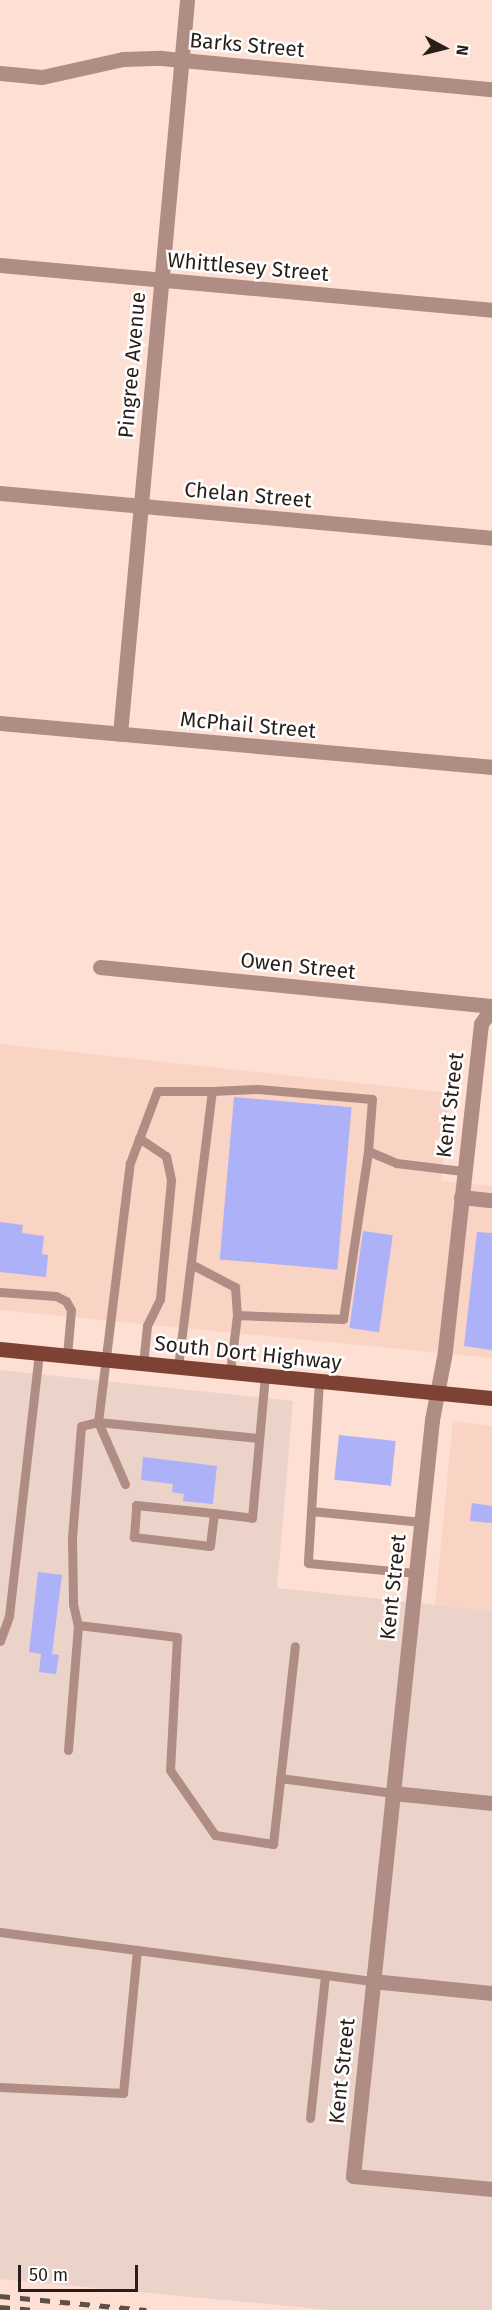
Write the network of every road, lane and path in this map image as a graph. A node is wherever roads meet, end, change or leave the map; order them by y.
1 (187, 0) edge
2 (182, 60) junction
3 (0, 73) edge
4 (492, 89) edge
5 (0, 265) edge
6 (160, 280) junction
7 (492, 310) edge
8 (0, 493) edge
9 (141, 506) junction
10 (492, 538) edge
11 (0, 723) edge
12 (120, 734) junction
13 (492, 768) edge
14 (100, 967) dead end
15 (492, 1007) edge
16 (212, 1090) junction
17 (139, 1138) junction
18 (368, 1151) junction
19 (464, 1171) junction
20 (460, 1197) junction
21 (492, 1200) edge
22 (191, 1264) junction
23 (0, 1292) edge
24 (237, 1315) junction
25 (0, 1349) edge
26 (39, 1353) junction
27 (68, 1356) junction
28 (106, 1360) junction
29 (143, 1363) junction
30 (178, 1367) junction
31 (230, 1372) junction
32 (265, 1376) junction
33 (319, 1381) junction
34 (436, 1393) junction
35 (492, 1398) edge
36 (98, 1422) junction
37 (258, 1438) junction
38 (124, 1484) dead end
39 (311, 1511) junction
40 (214, 1513) junction
41 (421, 1522) junction
42 (416, 1573) junction
43 (78, 1625) junction
44 (0, 1641) edge
45 (295, 1646) dead end
46 (68, 1750) dead end
47 (280, 1778) junction
48 (393, 1793) junction
49 (492, 1803) edge
50 (0, 1932) edge
51 (137, 1950) junction
52 (325, 1975) junction
53 (372, 1981) junction
54 (492, 1993) edge
55 (0, 2087) edge
56 (310, 2118) dead end
57 (492, 2189) edge

1 - 2 street, Pingree Avenue
2 - 3 street, Barks Street
2 - 4 street, Barks Street
2 - 6 street, Pingree Avenue
5 - 6 street, Whittlesey Street
6 - 7 street, Whittlesey Street
6 - 9 street, Pingree Avenue
8 - 9 street, Chelan Street
9 - 10 street, Chelan Street
9 - 12 street, Pingree Avenue
11 - 12 street, McPhail Street
12 - 13 street, McPhail Street
14 - 15 street, Owen Street
15 - 19 street, Kent Street
16 - 17 lane
16 - 18 lane
16 - 22 lane
17 - 28 lane
17 - 29 lane
18 - 19 lane
18 - 24 lane
19 - 20 street, Kent Street
20 - 21 street
20 - 34 street, Kent Street
22 - 24 lane
22 - 30 lane
23 - 27 lane
24 - 31 lane
25 - 26 main road, South Dort Highway
26 - 27 main road, South Dort Highway
26 - 44 lane
27 - 28 main road, South Dort Highway
28 - 29 main road, South Dort Highway
28 - 36 lane
29 - 30 main road, South Dort Highway
30 - 31 main road, South Dort Highway
31 - 32 main road, South Dort Highway
32 - 33 main road, South Dort Highway
32 - 37 lane
33 - 34 main road, South Dort Highway
33 - 39 lane
34 - 35 main road, South Dort Highway
34 - 41 street, Kent Street
36 - 37 lane
36 - 38 lane
36 - 43 lane
37 - 40 lane
39 - 41 lane
39 - 42 lane
40 - 40 lane
41 - 42 street, Kent Street
42 - 48 street, Kent Street
43 - 46 lane
43 - 47 lane
45 - 47 lane
47 - 48 lane
48 - 49 street
48 - 53 street, Kent Street
50 - 51 lane
51 - 52 lane
51 - 55 lane
52 - 53 lane
52 - 56 lane
53 - 54 street
53 - 57 street, Kent Street

